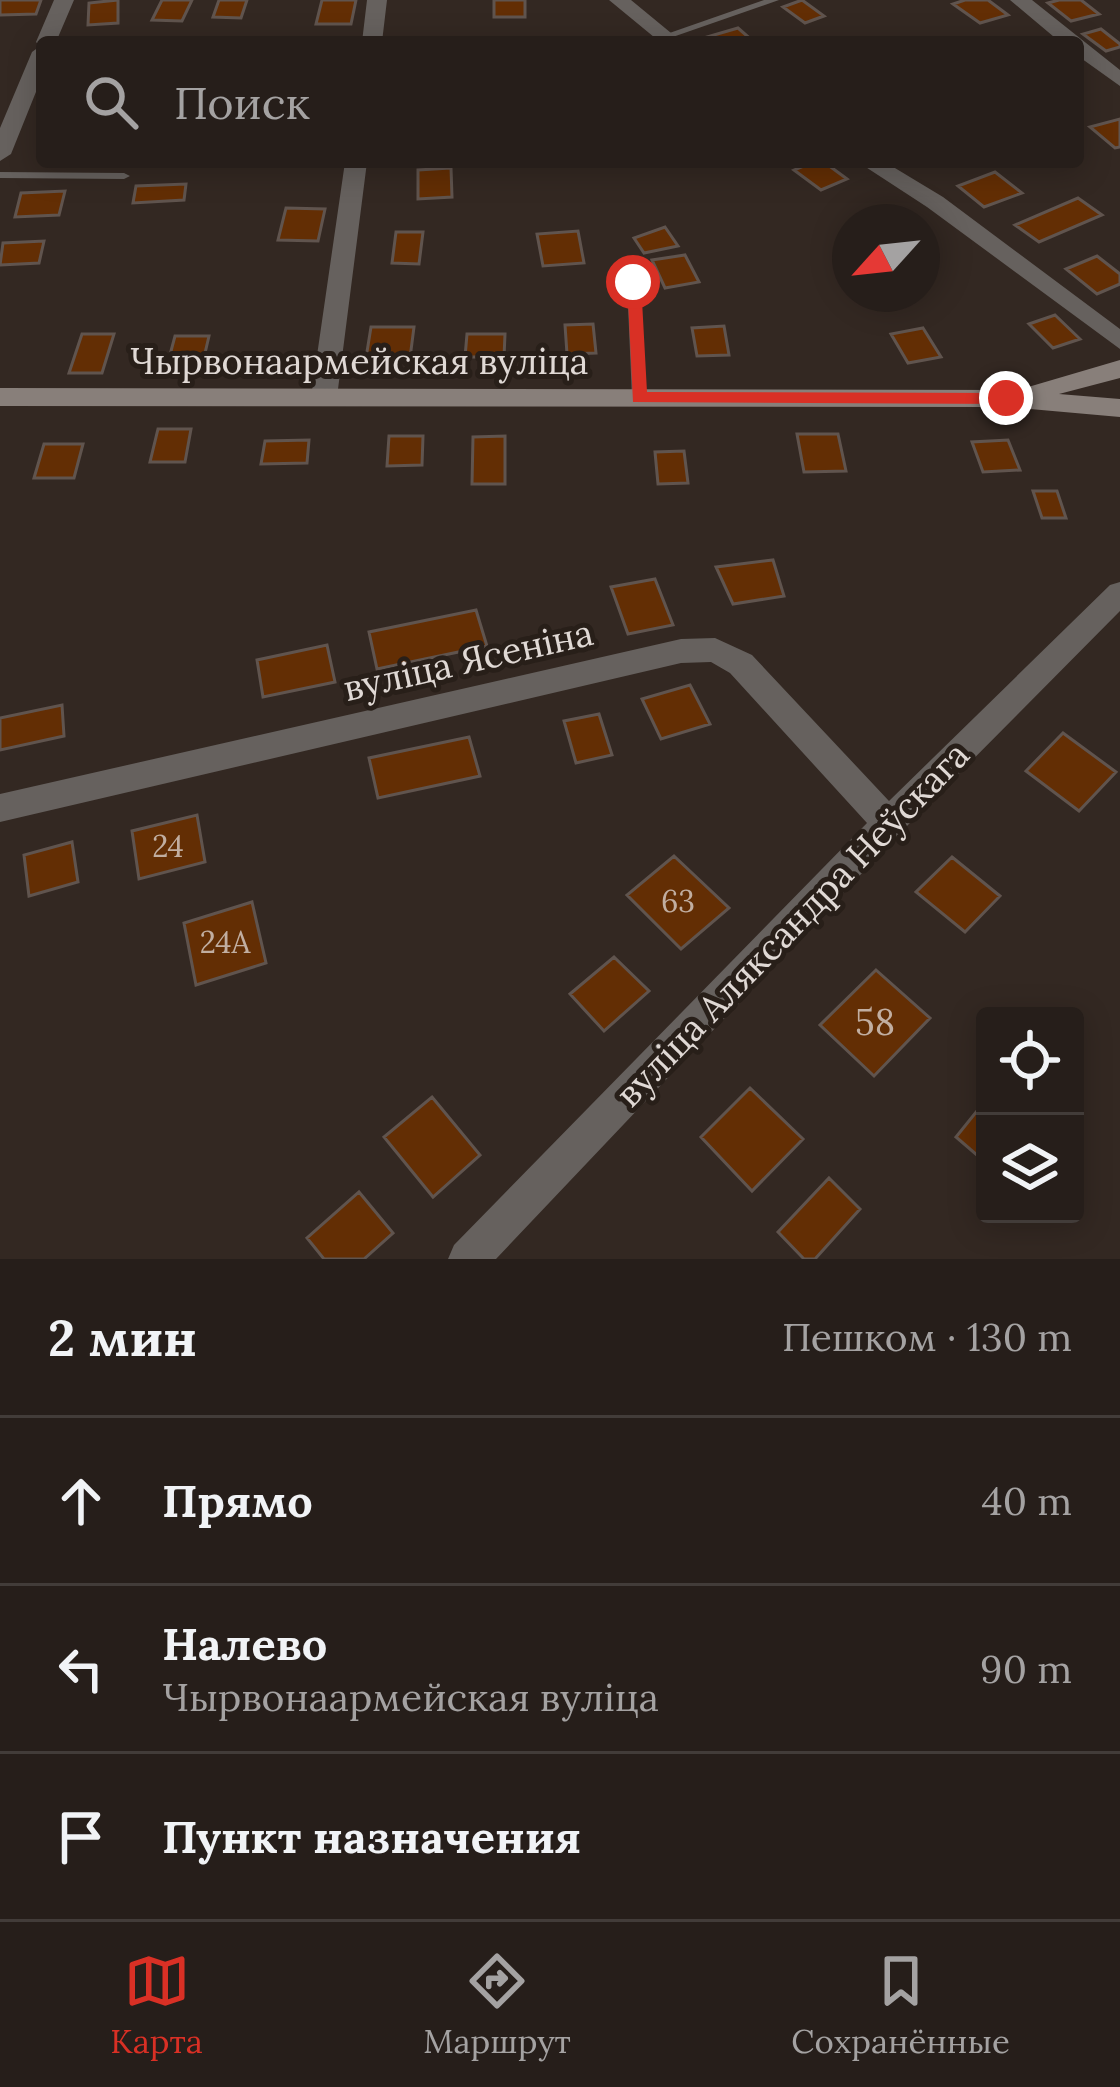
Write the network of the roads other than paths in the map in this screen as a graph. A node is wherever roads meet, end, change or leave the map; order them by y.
1 (64, 0) edge
2 (377, 0) edge
3 (620, 0) edge
4 (774, 0) edge
5 (1020, 0) edge
6 (49, 36) edge
7 (373, 36) edge
8 (664, 36) edge
9 (676, 36) edge
10 (1065, 36) edge
11 (1084, 51) edge
12 (1120, 80) edge
13 (34, 90) edge
14 (0, 154) edge
15 (355, 168) edge
16 (879, 168) edge
17 (0, 176) edge
18 (124, 176) dead end
19 (633, 282) dead end
20 (1120, 341) edge
21 (1120, 369) edge
22 (0, 397) edge
23 (324, 397) junction
24 (639, 398) junction
25 (1006, 398) junction
26 (1120, 408) edge
27 (1120, 592) edge
28 (0, 808) edge
29 (888, 824) junction
30 (468, 1259) edge

1 - 6 street
2 - 7 street
3 - 8 street
4 - 9 lane
5 - 10 street
11 - 12 street
13 - 14 street
15 - 23 street
16 - 20 street
17 - 18 lane
19 - 24 lane
21 - 25 main road, Чырвонаармейская вуліца
22 - 23 main road, Чырвонаармейская вуліца
23 - 24 main road, Чырвонаармейская вуліца
24 - 25 main road, Чырвонаармейская вуліца
25 - 26 main road, Чырвонаармейская вуліца
27 - 29 street, вуліца Аляксандра Неўскага
28 - 29 street, вуліца Ясеніна
29 - 30 street, вуліца Аляксандра Неўскага

